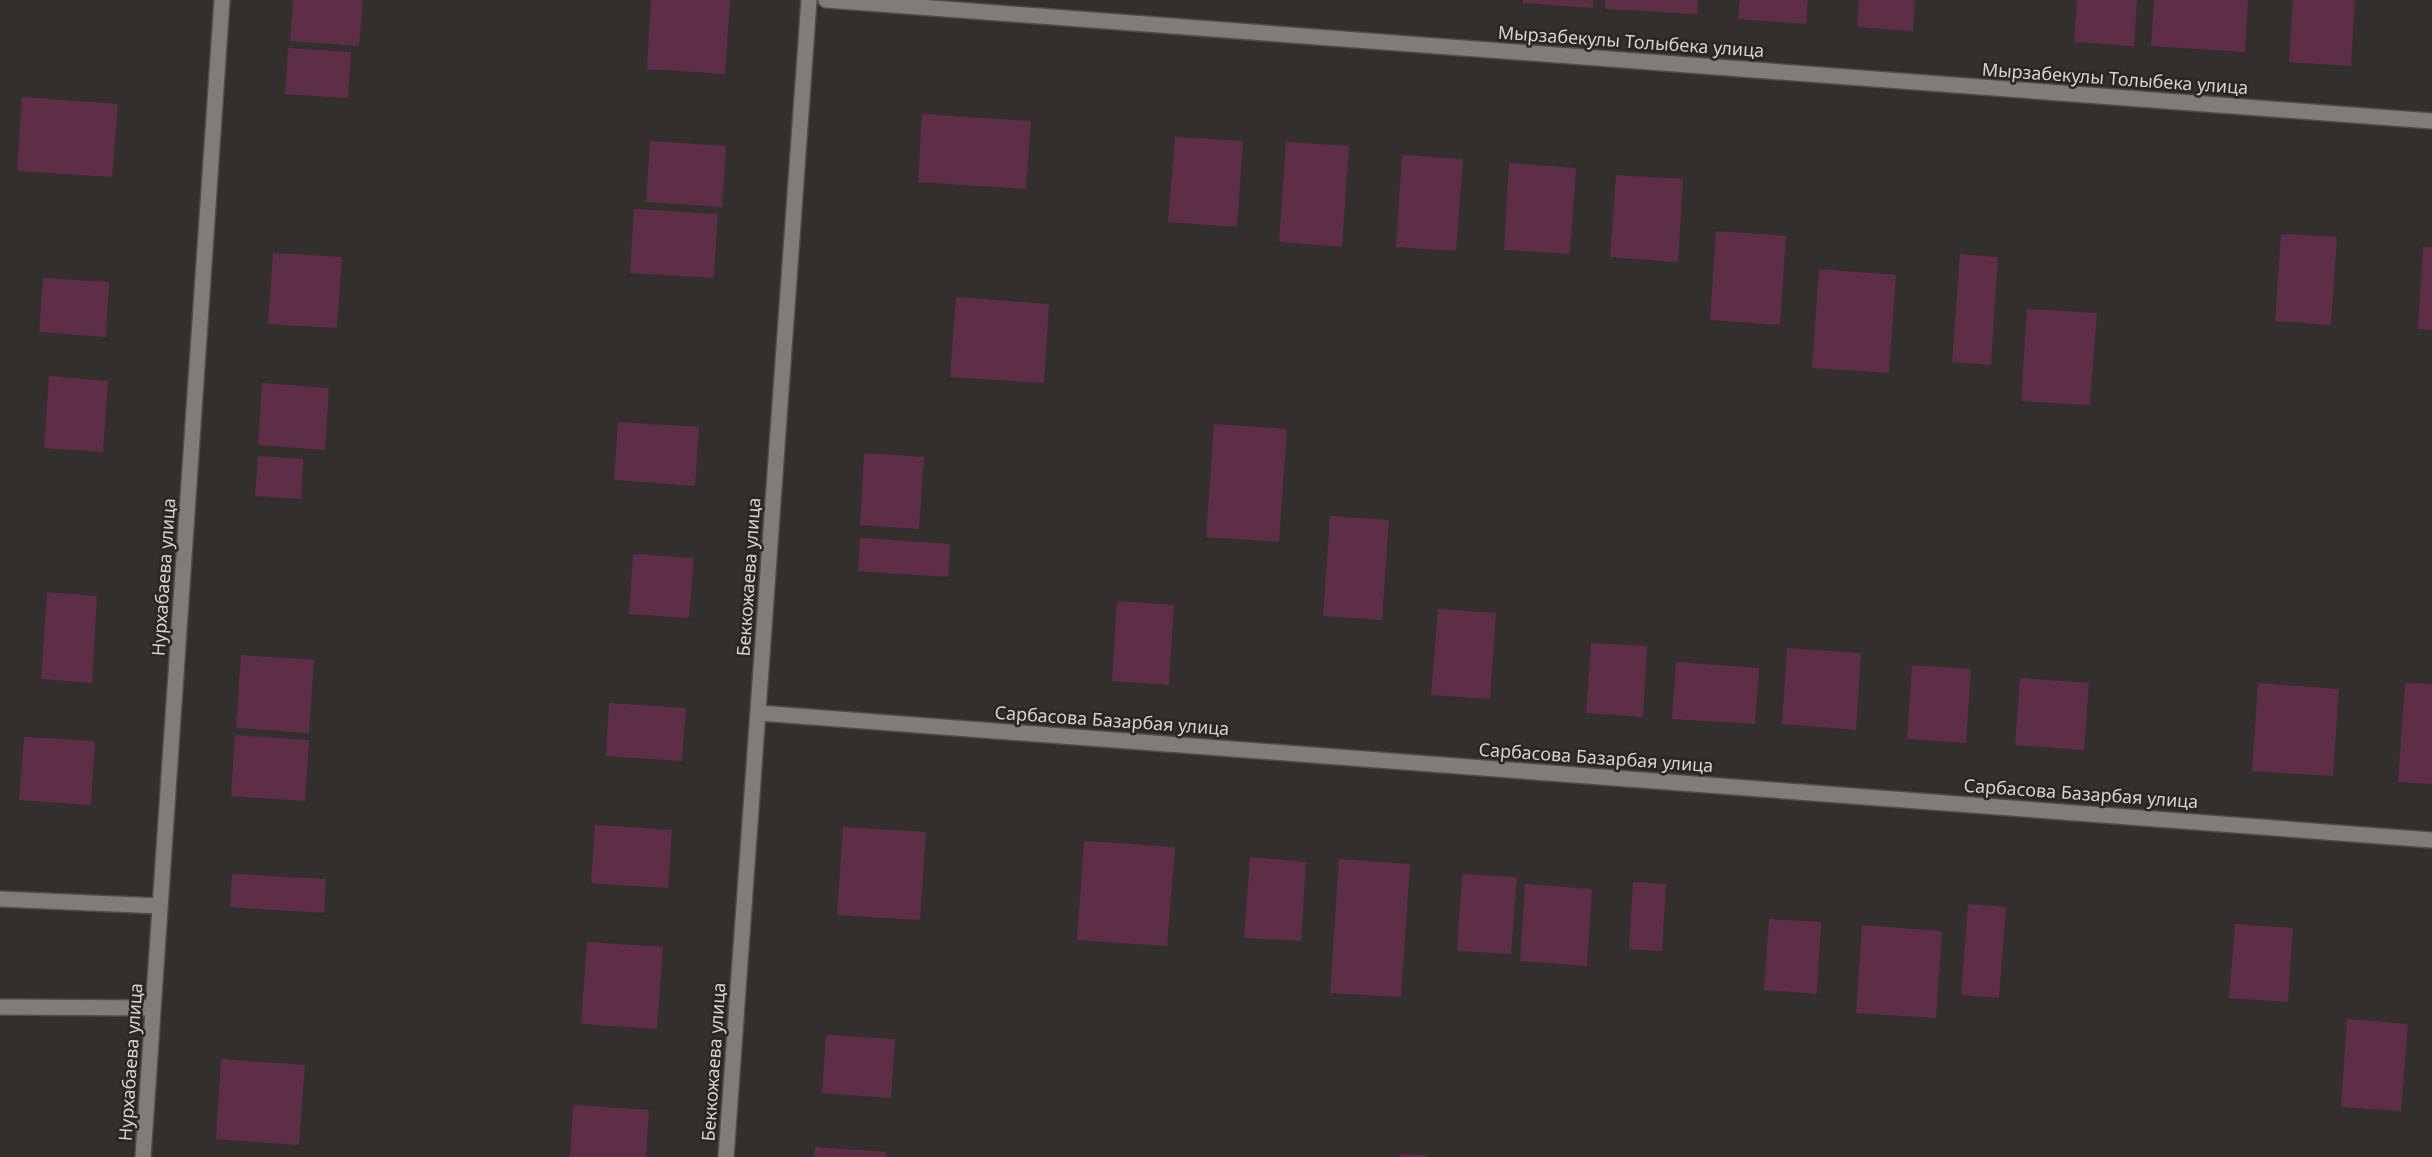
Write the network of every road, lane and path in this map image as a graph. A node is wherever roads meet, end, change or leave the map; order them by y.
1 (222, 0) edge
2 (809, 0) edge
3 (826, 0) edge
4 (2432, 121) edge
5 (758, 713) junction
6 (2432, 840) edge
7 (0, 899) edge
8 (160, 906) junction
9 (0, 1007) edge
10 (153, 1008) junction
11 (143, 1157) edge
12 (726, 1157) edge

1 - 8 street, Нурхабаева улица
2 - 5 street, Беккожаева улица
3 - 4 street, Мырзабекулы Толыбека улица
5 - 6 street, Сарбасова Базарбая улица
5 - 12 street, Беккожаева улица
7 - 8 street
8 - 10 street, Нурхабаева улица
9 - 10 street
10 - 11 street, Нурхабаева улица

